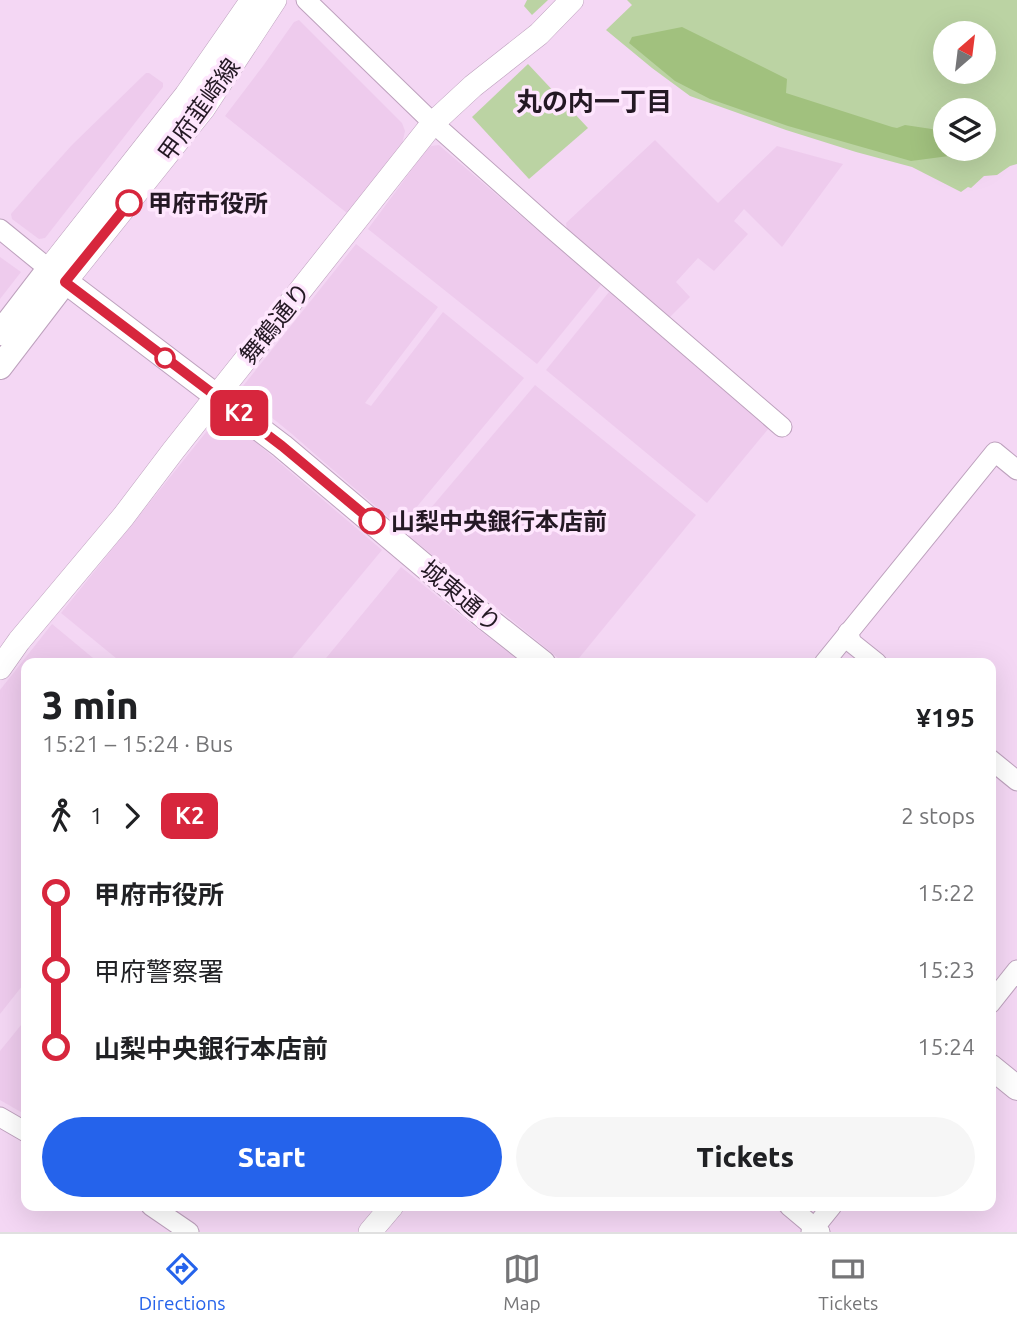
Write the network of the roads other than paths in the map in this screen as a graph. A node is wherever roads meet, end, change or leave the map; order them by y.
1 (252, 0) edge
2 (275, 0) edge
3 (306, 0) edge
4 (572, 0) edge
5 (433, 122) junction
6 (0, 229) edge
7 (57, 276) junction
8 (0, 333) edge
9 (0, 367) edge
10 (217, 397) junction
11 (782, 427) dead end
12 (1017, 470) edge
13 (848, 632) junction
14 (536, 658) edge
15 (828, 658) edge
16 (871, 658) edge
17 (0, 668) edge
18 (996, 764) edge
19 (1017, 781) edge
20 (1017, 970) edge
21 (996, 996) edge
22 (996, 1071) edge
23 (1017, 1088) edge
24 (0, 1117) edge
25 (21, 1129) edge
26 (158, 1211) edge
27 (388, 1211) edge
28 (794, 1211) edge
29 (828, 1211) edge
30 (815, 1230) edge
31 (189, 1232) edge
32 (370, 1232) edge

1 - 7 main road, 甲府韮崎線
2 - 7 main road, 甲府韮崎線
3 - 5 street
4 - 5 main road, 舞鶴通り
5 - 10 main road, 舞鶴通り
5 - 11 street
6 - 7 street
7 - 8 highway
7 - 9 highway
7 - 10 highway, 城東通り
10 - 14 highway, 城東通り
10 - 17 main road, 舞鶴通り
12 - 13 street
13 - 15 street
13 - 16 street
18 - 19 street
20 - 21 street
22 - 23 highway
24 - 25 street
26 - 31 street
27 - 32 main road
28 - 30 street
29 - 30 street

